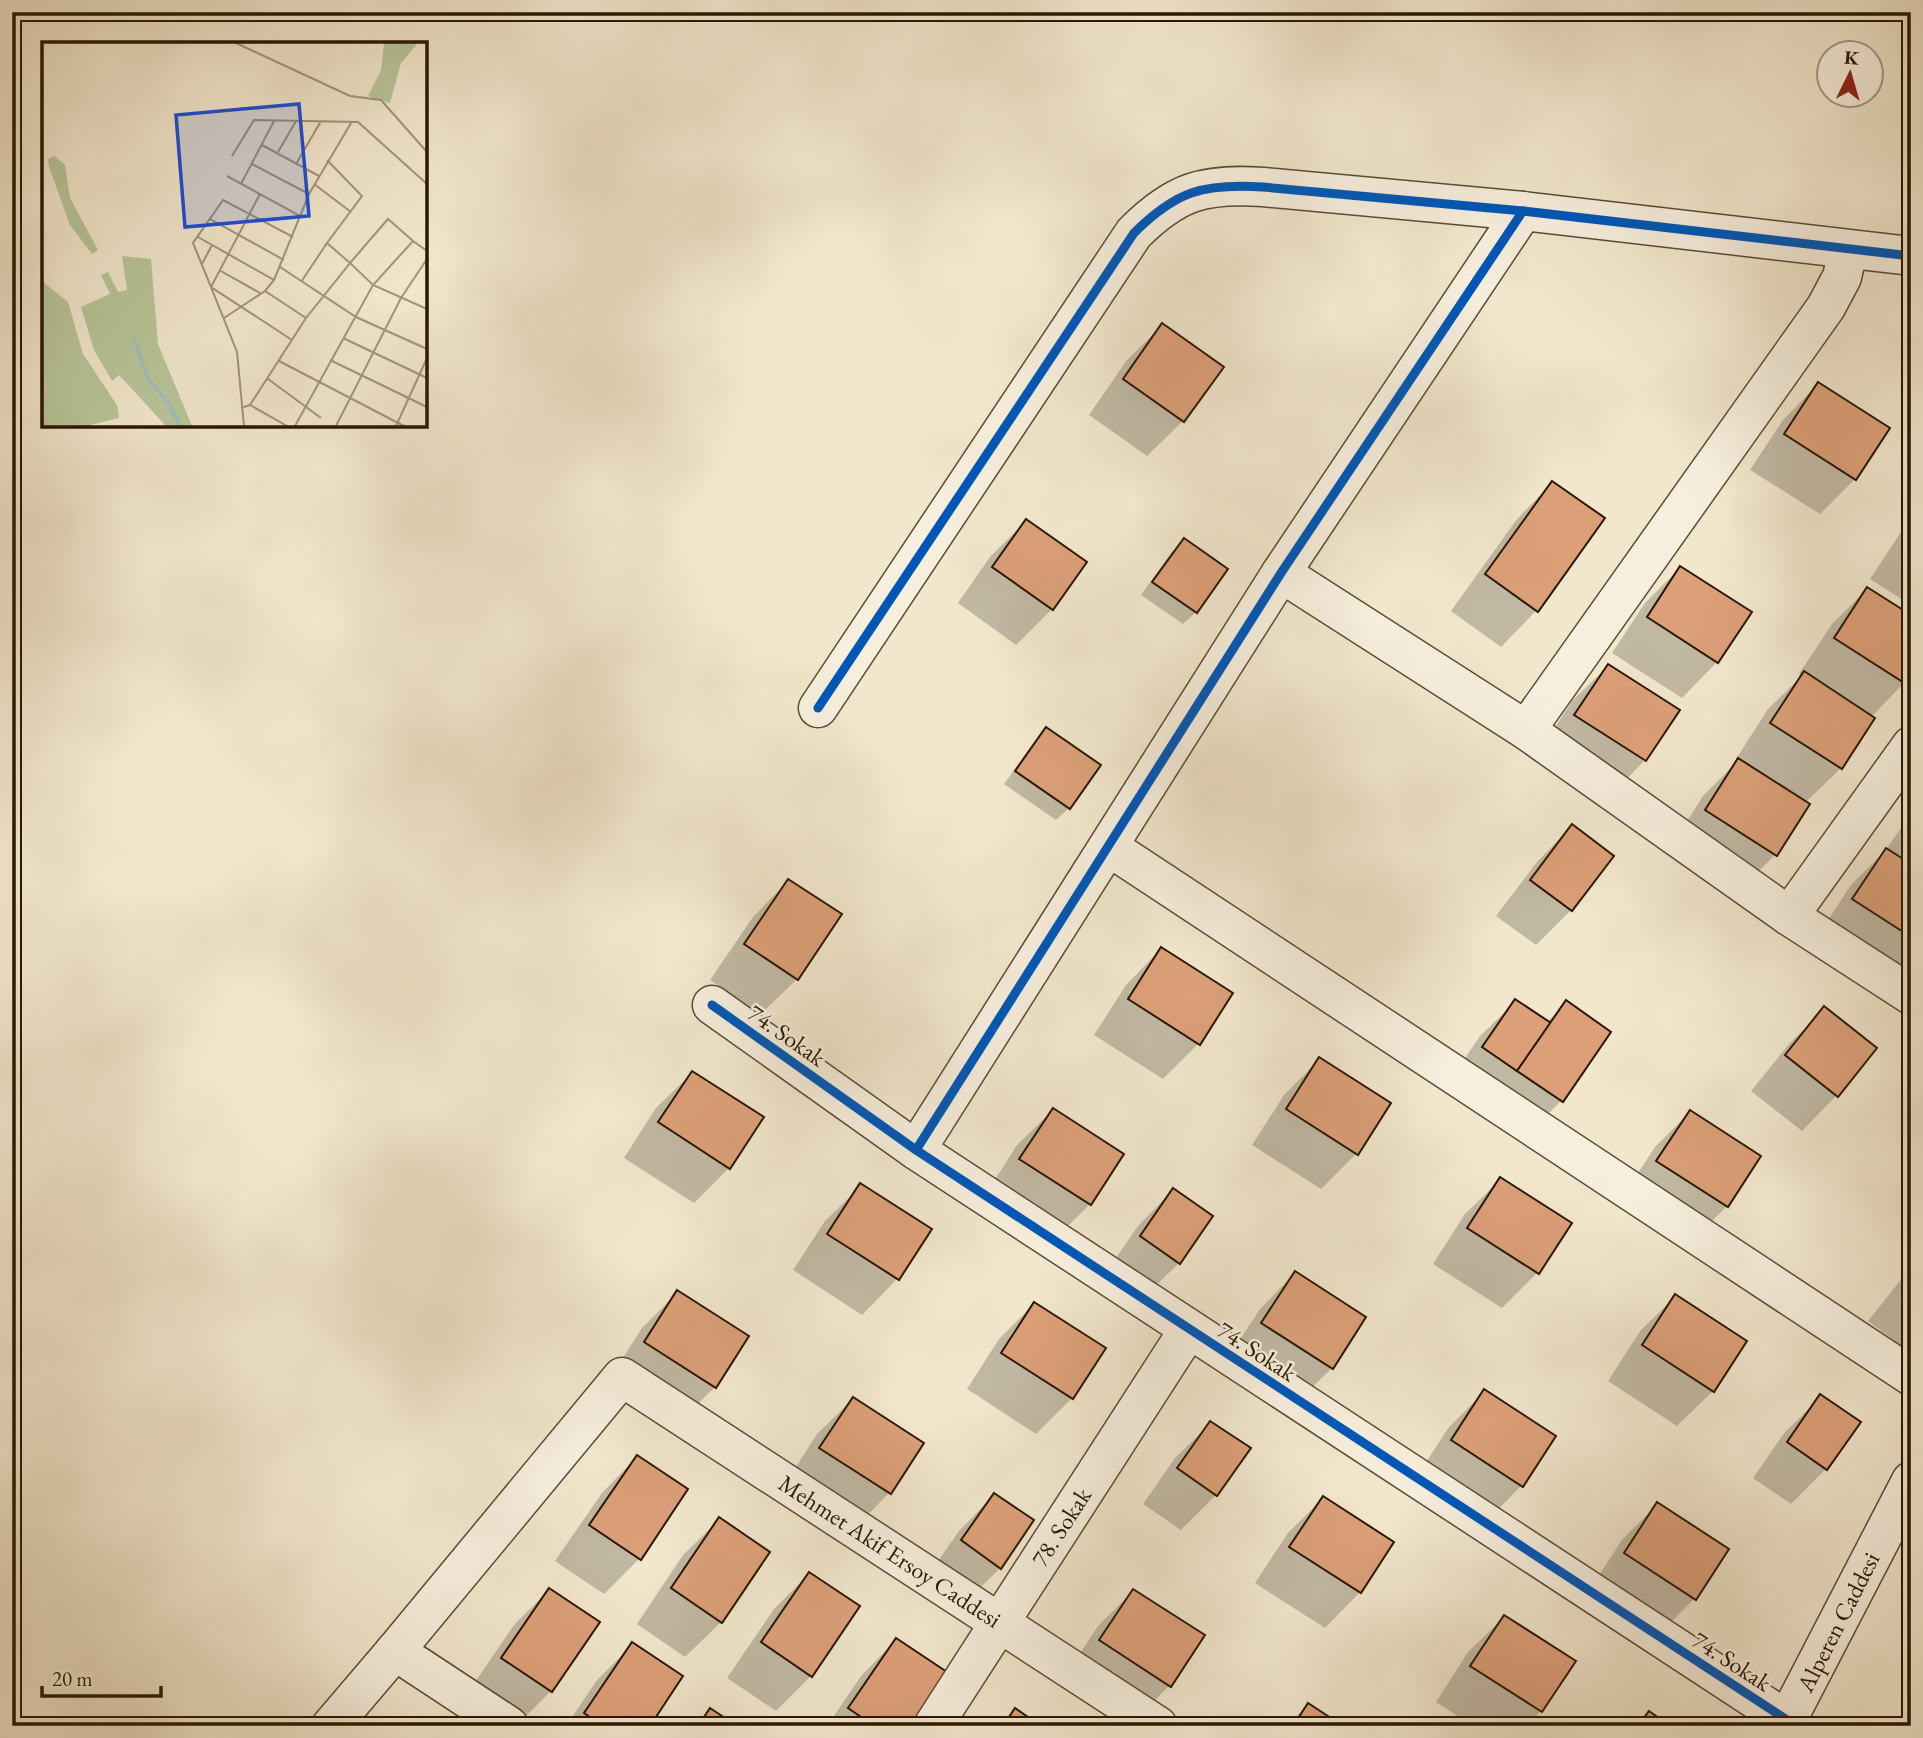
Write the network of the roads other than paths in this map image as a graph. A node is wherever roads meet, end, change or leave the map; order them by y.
1 (1523, 211) junction
2 (1848, 250) junction
3 (1911, 256) edge
4 (1281, 573) junction
5 (818, 708) dead end
6 (1526, 730) junction
7 (1911, 746) edge
8 (1109, 847) junction
9 (1789, 916) junction
10 (1911, 995) edge
11 (712, 1005) dead end
12 (916, 1150) junction
13 (1189, 1329) junction
14 (1911, 1376) edge
15 (1911, 1481) edge
16 (1000, 1622) junction
17 (395, 1651) junction
18 (1786, 1723) edge
19 (331, 1726) edge
20 (509, 1726) edge
21 (933, 1726) edge
22 (1158, 1726) edge

1 - 2 street
1 - 4 street
1 - 5 street
2 - 3 street
2 - 6 street
4 - 6 street
4 - 8 street
6 - 9 street
7 - 9 street
8 - 12 street
8 - 14 street
9 - 10 street
11 - 12 street, 74. Sokak
12 - 13 street, 74. Sokak
13 - 16 street, 78. Sokak
13 - 18 street, 74. Sokak
15 - 18 street, Alperen Caddesi
16 - 17 street, Mehmet Akif Ersoy Caddesi
16 - 21 street, 78. Sokak
16 - 22 street, Mehmet Akif Ersoy Caddesi
17 - 19 street
17 - 20 street

